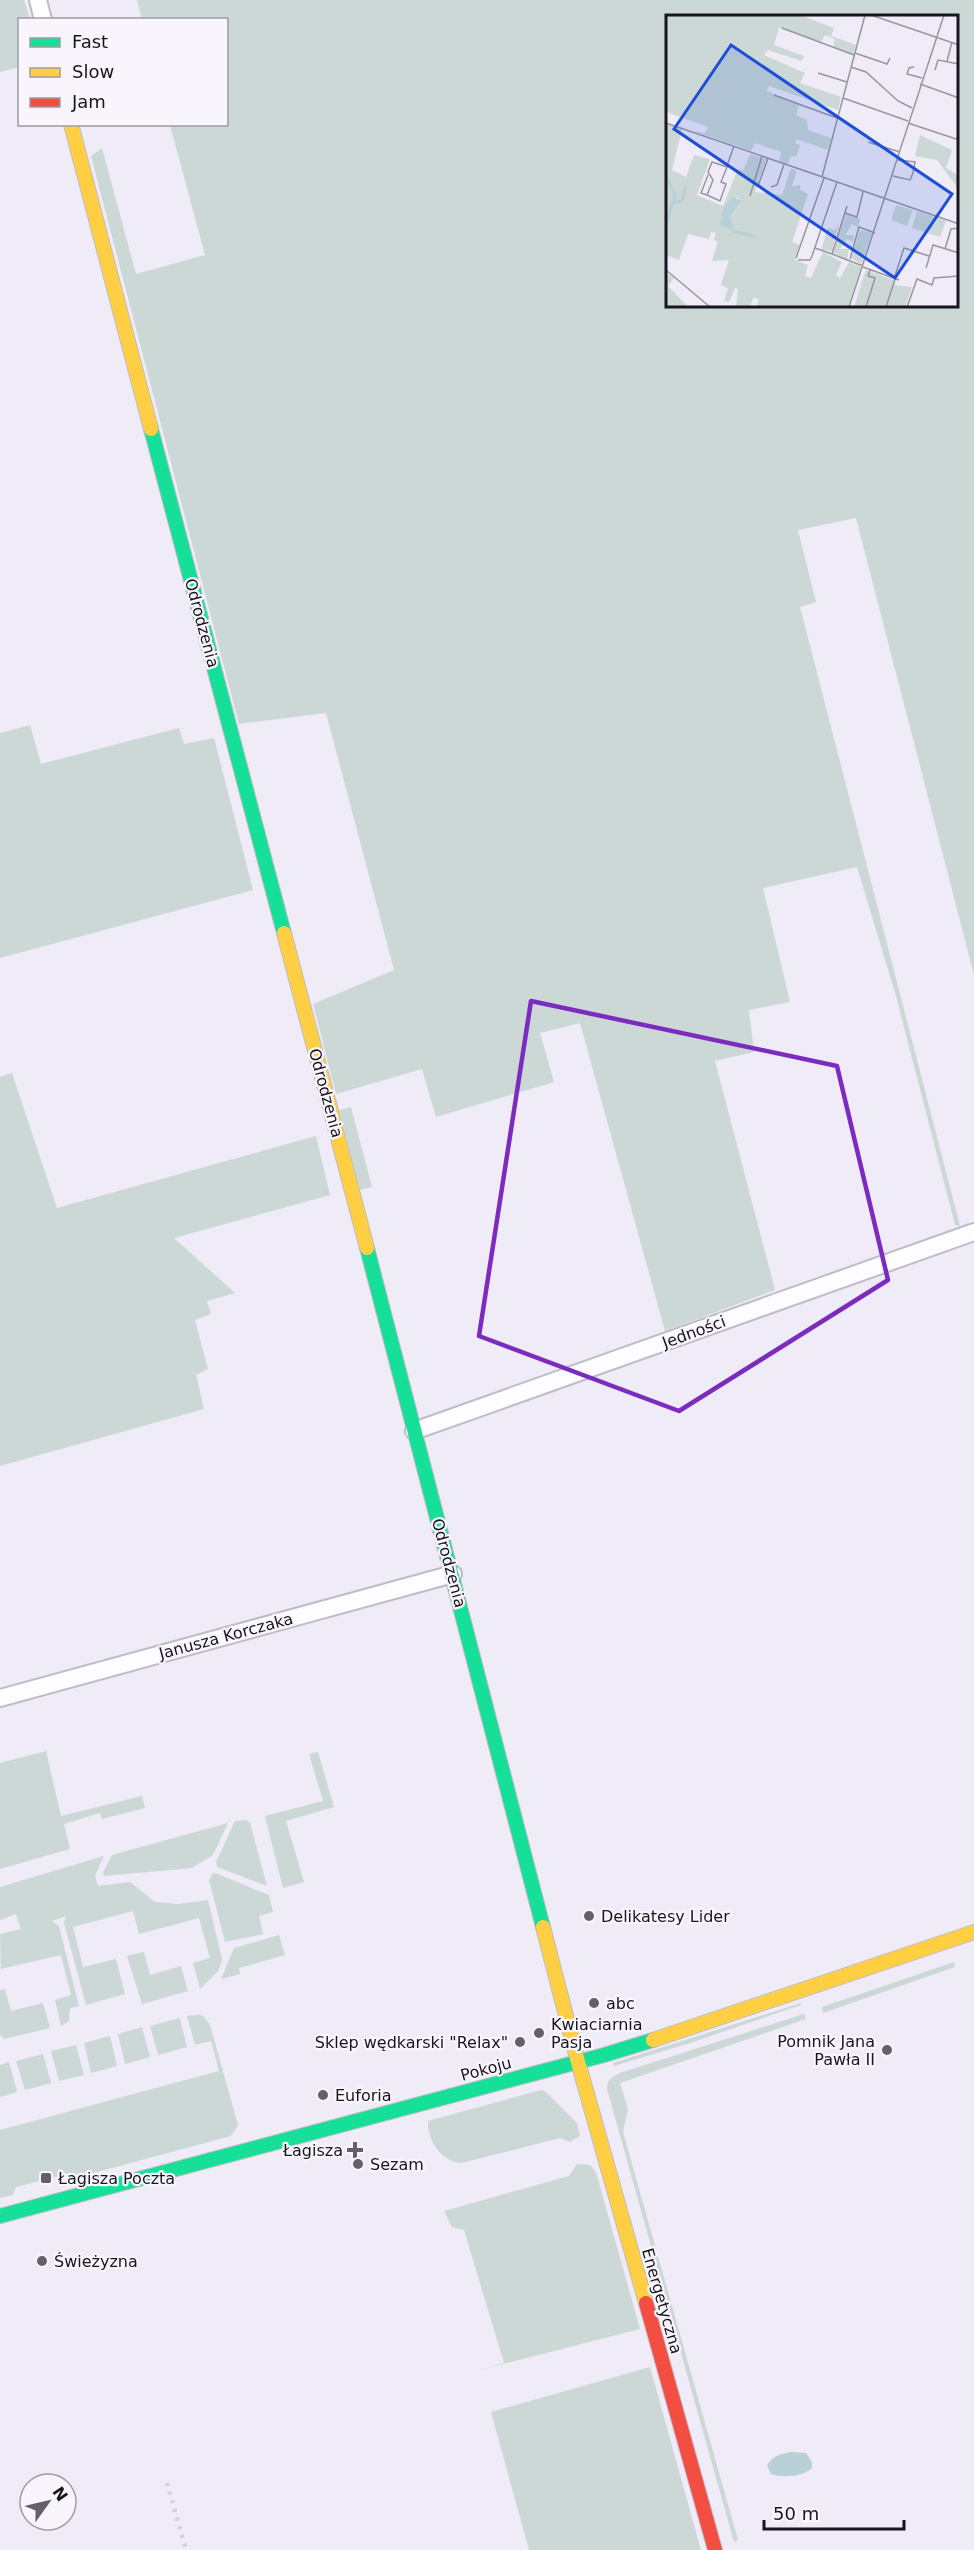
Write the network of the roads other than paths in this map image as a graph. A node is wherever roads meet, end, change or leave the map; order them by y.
1 (38, 0) edge
2 (42, 18) edge
3 (72, 126) edge
4 (974, 1232) edge
5 (414, 1431) junction
6 (453, 1574) junction
7 (0, 1698) edge
8 (974, 1932) edge
9 (578, 2062) junction
10 (0, 2216) edge
11 (715, 2550) edge

1 - 2 street
3 - 5 street, Odrodzenia
4 - 5 street, Jedności
5 - 6 street, Odrodzenia
6 - 7 street, Janusza Korczaka
6 - 9 street, Odrodzenia
8 - 9 street, Pokoju
9 - 10 street, Pokoju
9 - 11 street, Energetyczna

